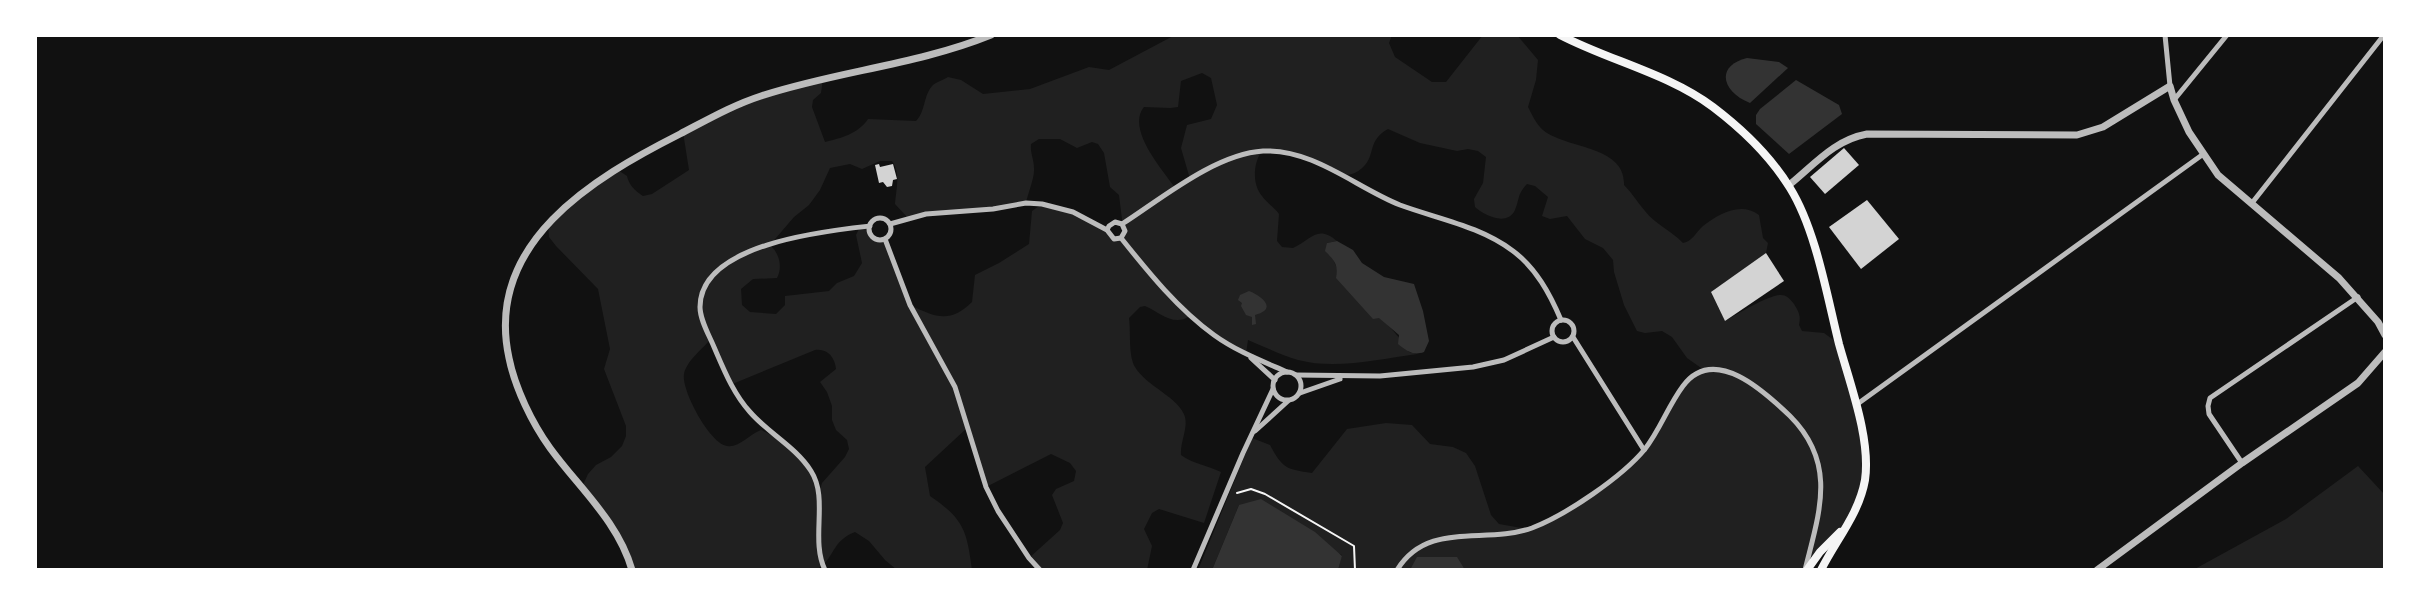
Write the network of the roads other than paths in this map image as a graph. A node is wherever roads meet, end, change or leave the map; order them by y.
1 (991, 35) edge
2 (1559, 35) edge
3 (2165, 35) edge
4 (2227, 35) edge
5 (2384, 35) edge
6 (2170, 86) junction
7 (2174, 100) junction
8 (2203, 155) junction
9 (1789, 185) junction
10 (2252, 203) junction
11 (890, 224) junction
12 (1122, 224) junction
13 (870, 226) junction
14 (1107, 230) junction
15 (1121, 238) junction
16 (885, 239) junction
17 (2358, 297) junction
18 (1562, 320) junction
19 (2385, 335) edge
20 (1554, 337) junction
21 (1573, 337) junction
22 (2385, 352) edge
23 (1246, 354) junction
24 (1287, 372) junction
25 (1296, 375) junction
26 (1344, 377) junction
27 (1275, 380) junction
28 (1273, 389) junction
29 (1300, 393) junction
30 (1288, 401) junction
31 (1856, 405) junction
32 (1253, 433) junction
33 (1644, 450) junction
34 (2242, 463) junction
35 (1847, 525) junction
36 (1810, 550) junction
37 (1814, 566) edge
38 (632, 570) edge
39 (825, 570) edge
40 (1040, 570) edge
41 (1193, 570) edge
42 (1397, 570) edge
43 (1806, 570) edge
44 (1821, 570) edge
45 (2097, 570) edge

1 - 38 street
2 - 9 main road
3 - 6 street
4 - 7 street
5 - 10 street
6 - 7 street
6 - 9 street
7 - 8 street
8 - 10 street
8 - 31 street
9 - 31 main road
10 - 17 street
11 - 13 street
11 - 14 street
11 - 16 street
12 - 14 street
12 - 15 street
12 - 18 street
13 - 16 street
13 - 39 street
14 - 15 street
15 - 23 street
16 - 40 street
17 - 19 street
17 - 34 street
18 - 20 street
18 - 21 street
20 - 21 street
20 - 26 street
21 - 33 street
22 - 34 street
23 - 24 street
23 - 27 street
24 - 25 street
24 - 27 street
25 - 26 street
25 - 29 street
26 - 29 street
27 - 28 street
28 - 30 street
28 - 32 street
29 - 30 street
30 - 32 street
31 - 35 main road
32 - 41 street
33 - 36 street
33 - 42 street
34 - 45 street
35 - 37 main road
35 - 44 main road
36 - 37 street
36 - 43 street
37 - 43 main road

